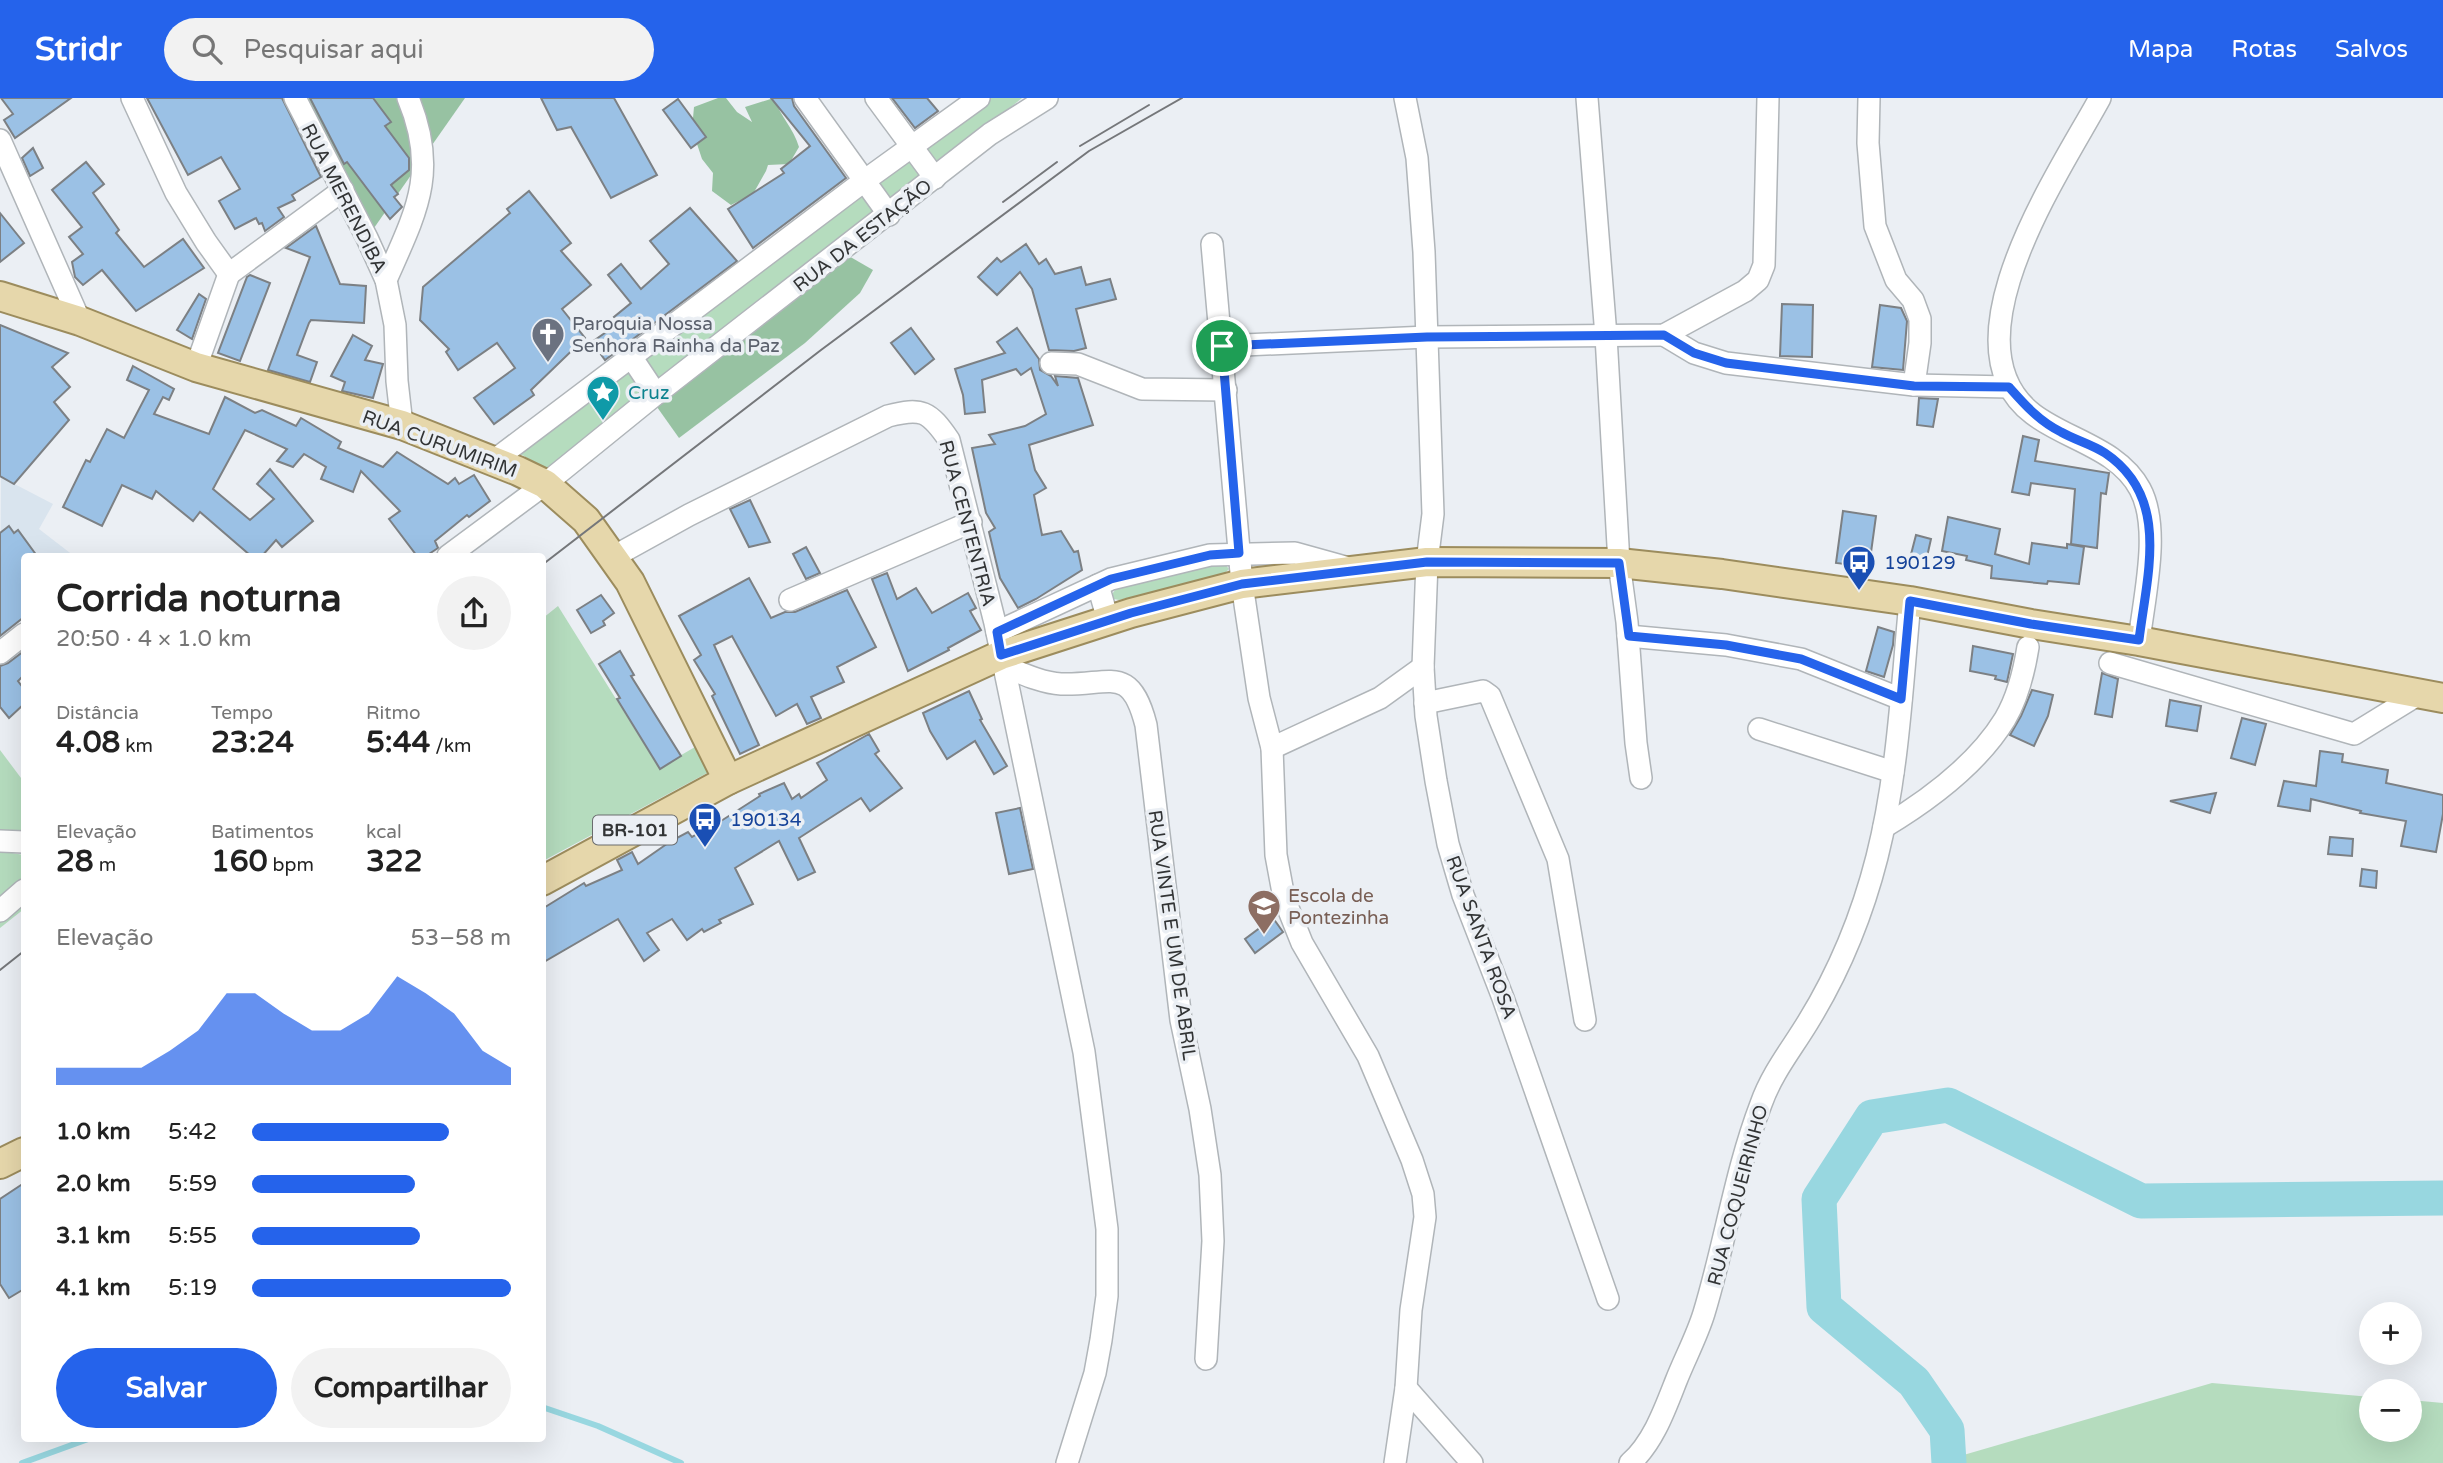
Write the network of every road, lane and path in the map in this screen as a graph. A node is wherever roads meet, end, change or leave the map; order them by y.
1 (132, 98) edge
2 (295, 98) edge
3 (408, 98) edge
4 (804, 98) edge
5 (876, 98) edge
6 (979, 98) edge
7 (1047, 98) edge
8 (1405, 98) edge
9 (1587, 98) edge
10 (1768, 98) edge
11 (1869, 98) edge
12 (2100, 98) edge
13 (0, 140) edge
14 (913, 147) junction
15 (935, 178) junction
16 (864, 181) junction
17 (343, 190) junction
18 (889, 215) junction
19 (1212, 244) dead end
20 (229, 274) junction
21 (386, 280) junction
22 (0, 296) edge
23 (80, 321) junction
24 (1664, 335) junction
25 (1606, 336) junction
26 (1427, 337) junction
27 (1222, 346) junction
28 (632, 358) junction
29 (1051, 363) dead end
30 (196, 367) junction
31 (1914, 386) junction
32 (2009, 387) junction
33 (1226, 390) junction
34 (656, 394) junction
35 (402, 425) junction
36 (492, 461) junction
37 (545, 484) junction
38 (971, 523) junction
39 (452, 553) edge
40 (1239, 553) junction
41 (613, 557) junction
42 (1427, 562) junction
43 (1619, 563) junction
44 (1361, 571) junction
45 (1242, 584) junction
46 (1098, 585) junction
47 (790, 600) dead end
48 (1910, 601) junction
49 (1108, 620) junction
50 (21, 636) edge
51 (1629, 636) junction
52 (2139, 640) junction
53 (2028, 647) dead end
54 (1001, 651) junction
55 (0, 653) edge
56 (2110, 663) dead end
57 (1423, 667) junction
58 (2431, 696) edge
59 (1901, 699) junction
60 (1425, 703) junction
61 (1759, 729) dead end
62 (1272, 748) junction
63 (1893, 772) junction
64 (1641, 778) dead end
65 (728, 780) junction
66 (1884, 827) junction
67 (0, 841) edge
68 (21, 842) edge
69 (546, 879) edge
70 (21, 893) edge
71 (0, 911) edge
72 (1585, 1020) dead end
73 (21, 1154) edge
74 (0, 1164) edge
75 (1608, 1299) dead end
76 (1206, 1359) dead end
77 (1406, 1388) junction
78 (1068, 1463) edge
79 (1395, 1463) edge
80 (1472, 1463) edge
81 (1630, 1463) edge

1 - 20 street
2 - 17 street, RUA MERENDIBA
3 - 21 street
4 - 16 street
5 - 14 street
6 - 14 street
7 - 15 street, RUA DA ESTAÇÃO
8 - 26 street, RUA SANTA ROSA
9 - 25 street
10 - 24 street
11 - 31 street
12 - 32 street
13 - 23 street
14 - 15 street
14 - 16 street
15 - 18 street, RUA DA ESTAÇÃO
16 - 18 street
16 - 28 street
17 - 20 street
17 - 21 street, RUA MERENDIBA
18 - 34 street, RUA DA ESTAÇÃO
19 - 27 street
20 - 30 street
21 - 35 street, RUA MERENDIBA
22 - 23 main road, RUA CURUMIRIM
23 - 30 main road, RUA CURUMIRIM
24 - 25 street
24 - 31 street
25 - 26 street
25 - 43 street
26 - 27 street
26 - 42 street, RUA SANTA ROSA
27 - 33 street
28 - 34 street
28 - 36 street
29 - 33 street
30 - 35 main road, RUA CURUMIRIM
31 - 32 street
32 - 52 street
33 - 40 street
34 - 37 street, RUA DA ESTAÇÃO
35 - 36 main road, RUA CURUMIRIM
36 - 37 main road, RUA CURUMIRIM
37 - 39 street, RUA DA ESTAÇÃO
37 - 41 main road, RUA CURUMIRIM
38 - 41 street, RUA CENTENTRIA
38 - 47 street
38 - 54 street, RUA CENTENTRIA
40 - 44 street
40 - 45 street
40 - 46 street
41 - 65 main road, RUA CURUMIRIM
42 - 43 main road, BR-101
42 - 44 main road, BR-101
42 - 57 street, RUA SANTA ROSA
43 - 48 main road, BR-101
43 - 51 street
44 - 45 main road, BR-101
45 - 49 main road, BR-101
45 - 62 street
46 - 49 street
46 - 54 street
48 - 52 main road, BR-101
48 - 59 street, RUA COQUEIRINHO
49 - 54 main road, BR-101
50 - 55 street
51 - 59 street
51 - 64 street
52 - 58 main road, BR-101
53 - 66 street
54 - 65 main road, BR-101
54 - 76 street, RUA VINTE E UM DE ABRIL
54 - 78 street, RUA CENTENTRIA
56 - 58 street
57 - 60 street, RUA SANTA ROSA
57 - 62 street
59 - 63 street, RUA COQUEIRINHO
60 - 72 street
60 - 75 street, RUA SANTA ROSA
61 - 63 street
62 - 77 street
63 - 66 street, RUA COQUEIRINHO
65 - 69 main road, BR-101
66 - 81 street, RUA COQUEIRINHO
67 - 68 street
70 - 71 street
73 - 74 main road
77 - 79 street
77 - 80 street

